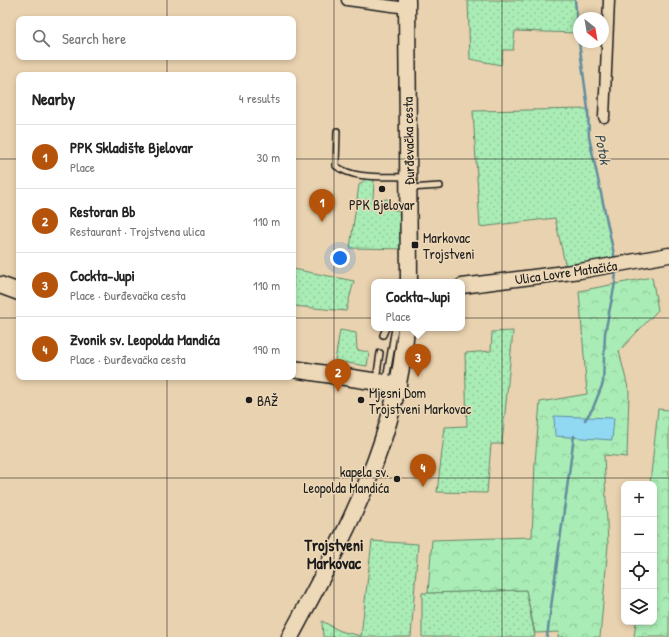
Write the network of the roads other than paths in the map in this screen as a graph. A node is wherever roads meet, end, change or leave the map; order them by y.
1 (347, 0) edge
2 (609, 0) edge
3 (407, 4) edge
4 (604, 117) dead end
5 (337, 131) dead end
6 (409, 182) junction
7 (440, 186) dead end
8 (669, 255) edge
9 (409, 279) edge
10 (0, 285) edge
11 (465, 286) edge
12 (16, 291) edge
13 (385, 331) edge
14 (394, 331) edge
15 (405, 331) edge
16 (383, 335) dead end
17 (380, 353) dead end
18 (296, 369) edge
19 (382, 383) junction
20 (392, 409) junction
21 (290, 637) edge

1 - 3 street
2 - 4 street
3 - 6 main road, Đurđevačka cesta
5 - 6 lane
6 - 7 lane
6 - 9 main road, Đurđevačka cesta
8 - 11 main road, Ulica Lovre Matačića
10 - 12 main road
13 - 16 lane
14 - 19 lane
15 - 19 main road
17 - 19 lane
18 - 19 main road
19 - 20 main road
19 - 20 main road
20 - 21 main road

